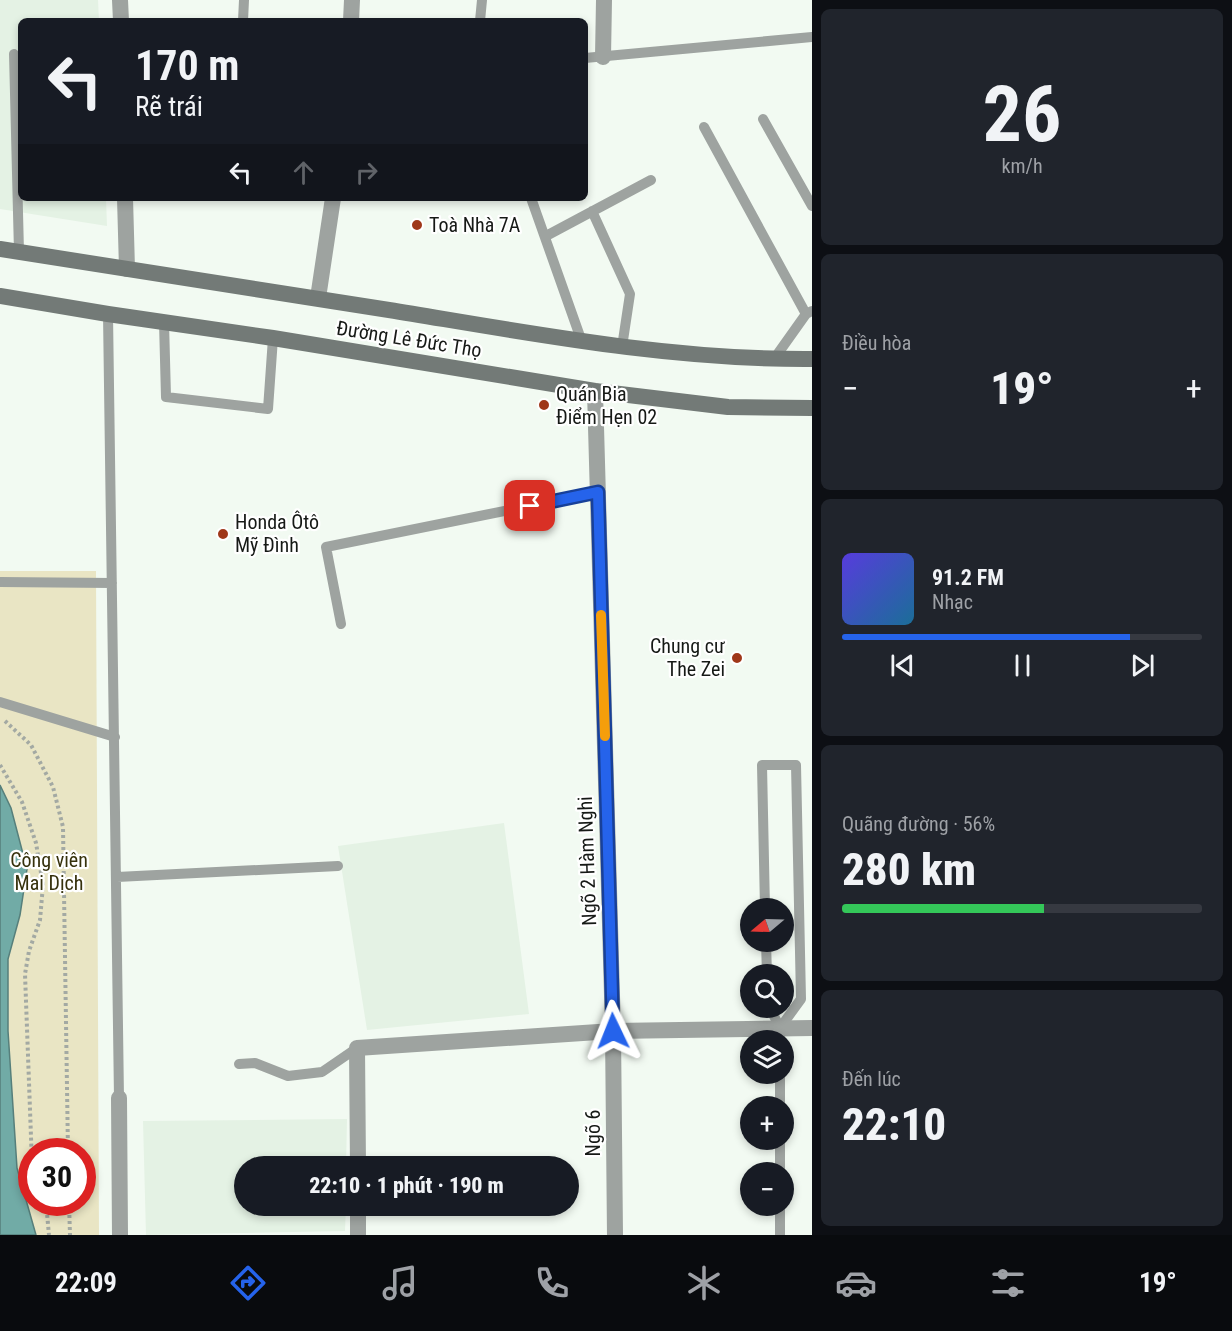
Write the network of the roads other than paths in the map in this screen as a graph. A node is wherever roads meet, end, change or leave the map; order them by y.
1 (120, 0) edge
2 (244, 0) edge
3 (352, 0) edge
4 (482, 0) edge
5 (604, 0) edge
6 (121, 18) edge
7 (243, 18) edge
8 (351, 18) edge
9 (480, 18) edge
10 (812, 37) edge
11 (14, 54) dead end
12 (603, 57) junction
13 (588, 58) edge
14 (763, 119) dead end
15 (704, 127) dead end
16 (651, 180) dead end
17 (125, 201) edge
18 (333, 201) edge
19 (532, 201) edge
20 (812, 206) edge
21 (592, 211) junction
22 (546, 236) junction
23 (0, 249) edge
24 (19, 252) junction
25 (127, 269) junction
26 (0, 296) edge
27 (318, 298) junction
28 (809, 312) edge
29 (108, 314) junction
30 (164, 322) junction
31 (273, 338) junction
32 (582, 342) junction
33 (622, 347) junction
34 (774, 359) junction
35 (812, 359) edge
36 (594, 391) junction
37 (812, 408) edge
38 (598, 492) junction
39 (0, 582) edge
40 (112, 583) junction
41 (341, 624) dead end
42 (0, 702) edge
43 (115, 736) junction
44 (339, 866) dead end
45 (117, 877) junction
46 (765, 898) edge
47 (812, 1028) edge
48 (782, 1030) edge
49 (613, 1031) junction
50 (794, 1031) edge
51 (740, 1033) edge
52 (357, 1048) junction
53 (239, 1064) dead end
54 (119, 1098) joint
55 (358, 1156) edge
56 (358, 1216) edge
57 (780, 1216) edge
58 (120, 1235) edge
59 (358, 1235) edge
60 (615, 1235) edge
61 (780, 1235) edge

1 - 6 street
2 - 7 lane
3 - 8 street
4 - 9 lane
5 - 12 street
10 - 12 lane
11 - 24 lane
12 - 13 lane
14 - 20 lane
15 - 28 lane
16 - 21 lane
17 - 25 street
18 - 27 street
19 - 22 lane
21 - 22 lane
21 - 33 lane
22 - 32 lane
23 - 24 main road, Đường Lê Đức Thọ
24 - 25 main road, Đường Lê Đức Thọ
25 - 27 main road, Đường Lê Đức Thọ
26 - 29 main road, Đường Lê Đức Thọ
27 - 32 main road, Đường Lê Đức Thọ
28 - 34 lane
29 - 30 main road, Đường Lê Đức Thọ
29 - 40 lane
30 - 31 main road, Đường Lê Đức Thọ
30 - 31 lane
31 - 36 main road, Đường Lê Đức Thọ
32 - 33 main road, Đường Lê Đức Thọ
33 - 34 main road, Đường Lê Đức Thọ
34 - 35 main road, Đường Lê Đức Thọ
36 - 37 main road, Đường Lê Đức Thọ
36 - 38 street, Ngõ 2 Hàm Nghi
38 - 41 lane
38 - 49 street, Ngõ 2 Hàm Nghi
39 - 40 lane
40 - 43 lane
42 - 43 lane
43 - 45 lane
44 - 45 lane
45 - 54 lane
46 - 48 lane
47 - 50 street
49 - 51 street
49 - 52 street
49 - 60 street, Ngõ 6
52 - 53 lane
52 - 55 street
54 - 58 street
56 - 59 street
57 - 61 lane

